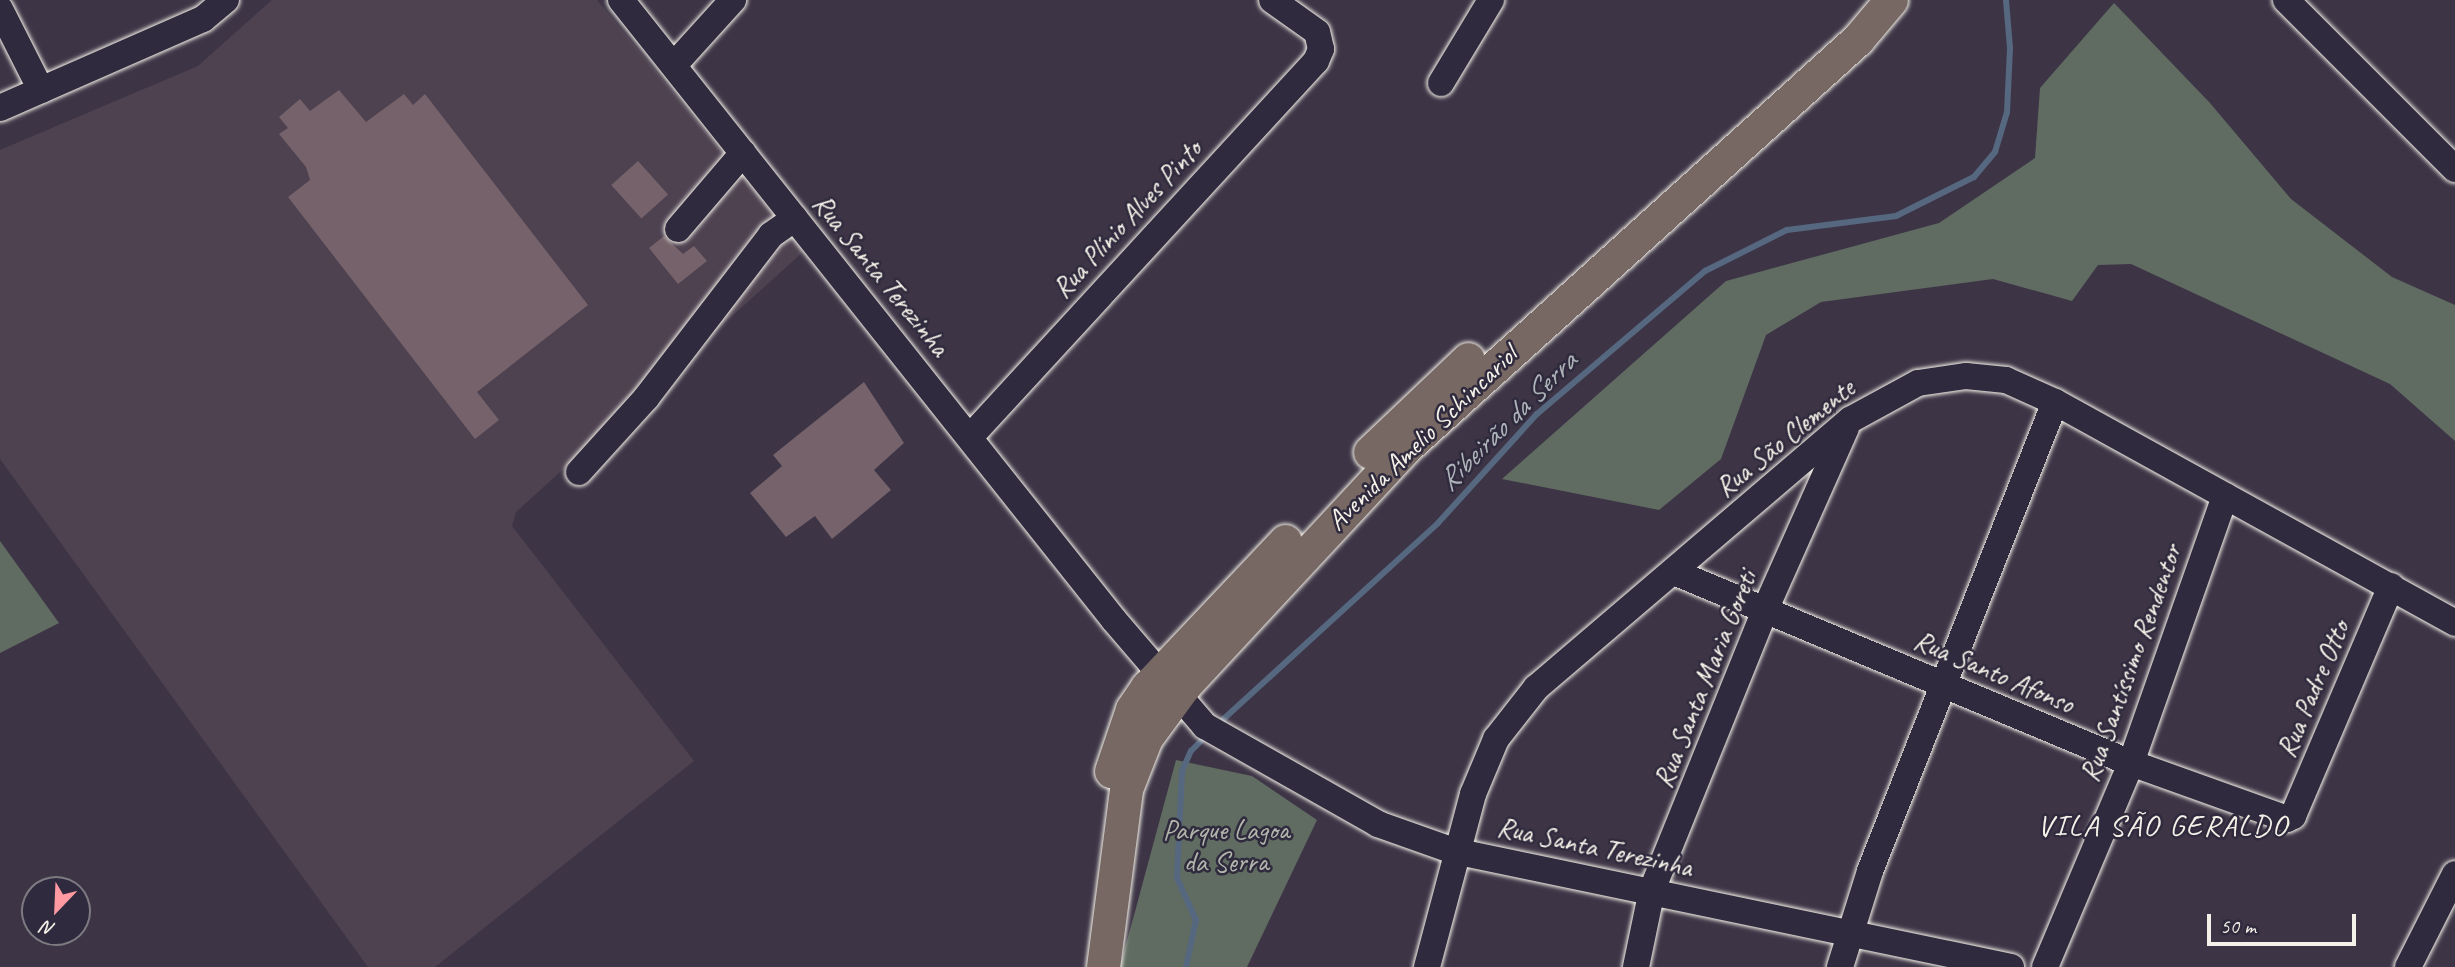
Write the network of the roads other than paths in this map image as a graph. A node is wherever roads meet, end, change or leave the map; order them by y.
1 (226, 0) edge
2 (621, 0) edge
3 (733, 0) edge
4 (1272, 0) edge
5 (1491, 0) edge
6 (1864, 0) edge
7 (1891, 0) edge
8 (2286, 0) edge
9 (0, 9) edge
10 (674, 65) junction
11 (1441, 83) dead end
12 (41, 90) junction
13 (0, 108) edge
14 (743, 153) junction
15 (2455, 169) edge
16 (795, 218) junction
17 (678, 229) dead end
18 (2055, 402) junction
19 (1850, 420) junction
20 (970, 437) junction
21 (579, 472) dead end
22 (2225, 496) junction
23 (1674, 572) junction
24 (2391, 586) junction
25 (1765, 610) junction
26 (2455, 622) edge
27 (1947, 686) junction
28 (1182, 706) junction
29 (2131, 763) junction
30 (2293, 816) joint
31 (1454, 851) junction
32 (2455, 874) edge
33 (1652, 890) junction
34 (1847, 933) junction
35 (1080, 967) edge
36 (1103, 967) edge
37 (1427, 967) edge
38 (1636, 967) edge
39 (1840, 967) edge
40 (2011, 967) edge
41 (2045, 967) edge
42 (2408, 967) edge

1 - 12 street
2 - 10 street, Rua Santa Terezinha
3 - 10 street
4 - 20 street, Rua Plínio Alves Pinto
5 - 11 street
6 - 28 main road, Avenida Amelio Schincariol
7 - 28 main road, Avenida Amelio Schincariol
8 - 15 street
9 - 12 street
10 - 14 street, Rua Santa Terezinha
12 - 13 street
14 - 16 street, Rua Santa Terezinha
14 - 17 street
16 - 20 street, Rua Santa Terezinha
16 - 21 street
18 - 19 street, Rua São Clemente
18 - 22 street, Rua São Clemente
18 - 27 street
19 - 23 street, Rua São Clemente
19 - 25 street, Rua Santa Maria Goreti
20 - 28 street, Rua Santa Terezinha
22 - 24 street, Rua São Clemente
22 - 29 street, Rua Santíssimo Rendentor
23 - 25 street, Rua Santo Afonso
23 - 31 street, Rua São Clemente
24 - 26 street, Rua São Clemente
24 - 30 street, Rua Padre Otto
25 - 27 street, Rua Santo Afonso
25 - 33 street, Rua Santa Maria Goreti
27 - 29 street, Rua Santo Afonso
27 - 34 street
28 - 31 street, Rua Santa Terezinha
28 - 35 main road, Avenida Amelio Schincariol
28 - 36 main road, Avenida Amelio Schincariol
29 - 30 street, Rua Santo Afonso
29 - 41 street, Rua Santíssimo Rendentor
31 - 33 street, Rua Santa Terezinha
31 - 37 street, Rua São Clemente
32 - 42 street
33 - 34 street, Rua Santa Terezinha
33 - 38 street, Rua Santa Maria Goreti
34 - 39 street
34 - 40 street, Rua Santa Terezinha

